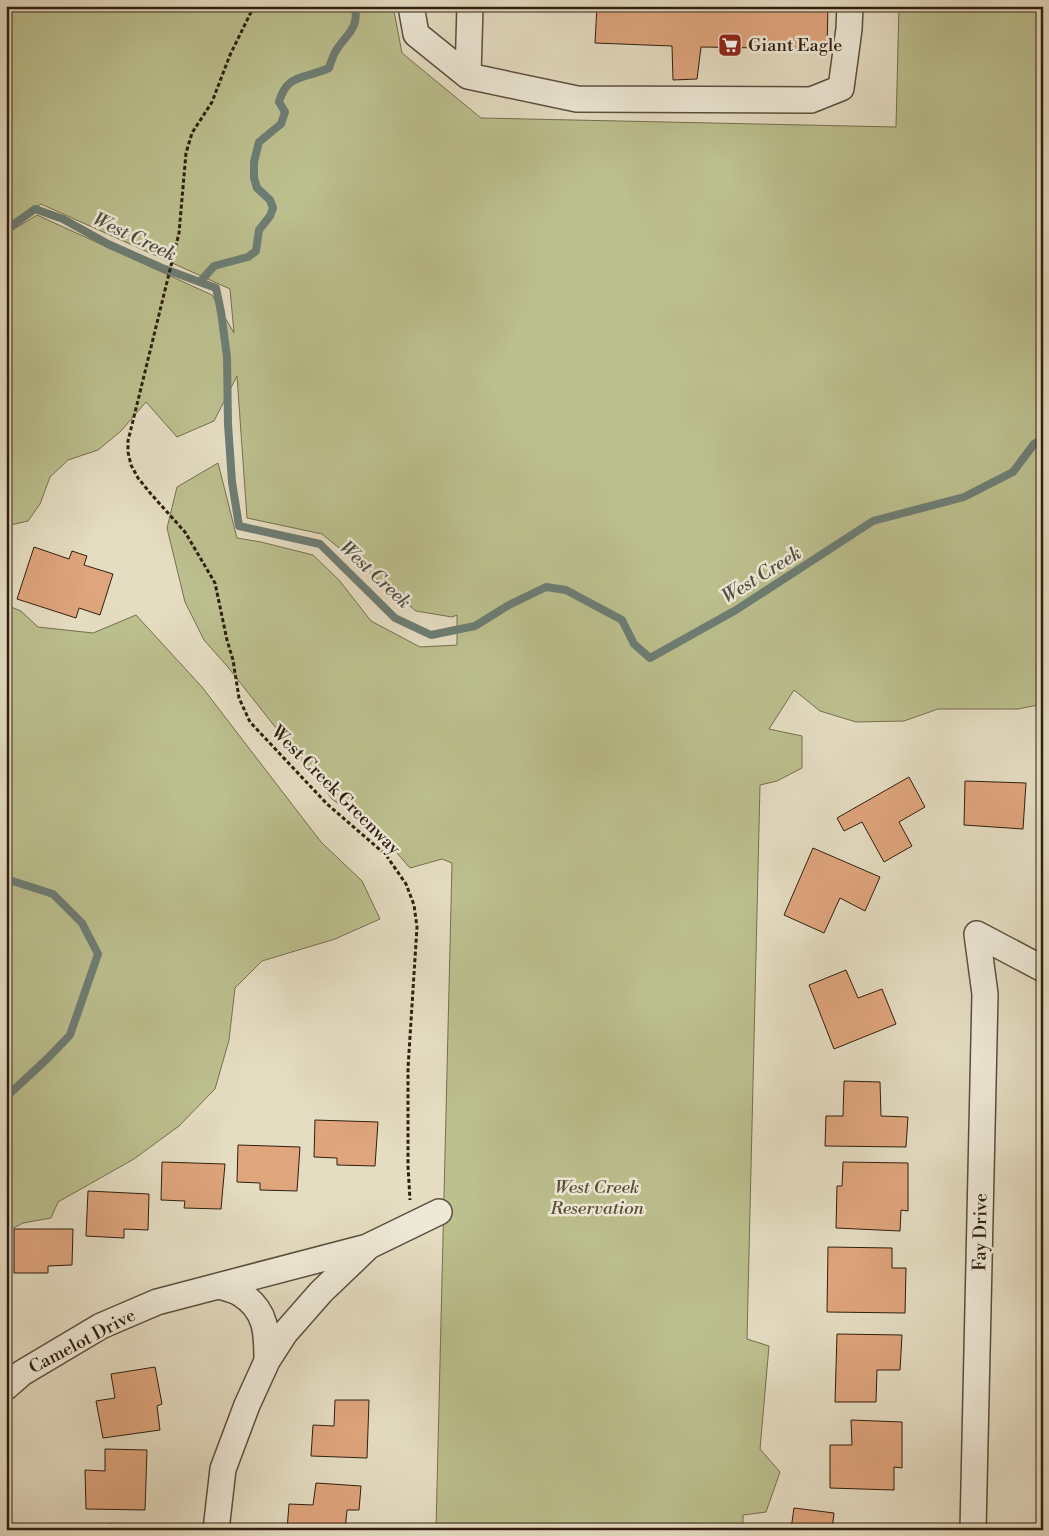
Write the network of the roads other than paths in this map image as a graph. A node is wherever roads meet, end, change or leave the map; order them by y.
1 (411, 6) edge
2 (470, 6) edge
3 (850, 6) edge
4 (468, 76) junction
5 (1043, 969) edge
6 (439, 1212) dead end
7 (369, 1246) junction
8 (219, 1286) junction
9 (268, 1361) junction
10 (6, 1387) edge
11 (216, 1530) edge
12 (973, 1530) edge

1 - 4 street
2 - 4 street
3 - 4 street
5 - 12 street, Fay Drive
6 - 7 street
7 - 8 street, Camelot Drive
7 - 9 street
8 - 9 street
8 - 10 street, Camelot Drive
9 - 11 street

